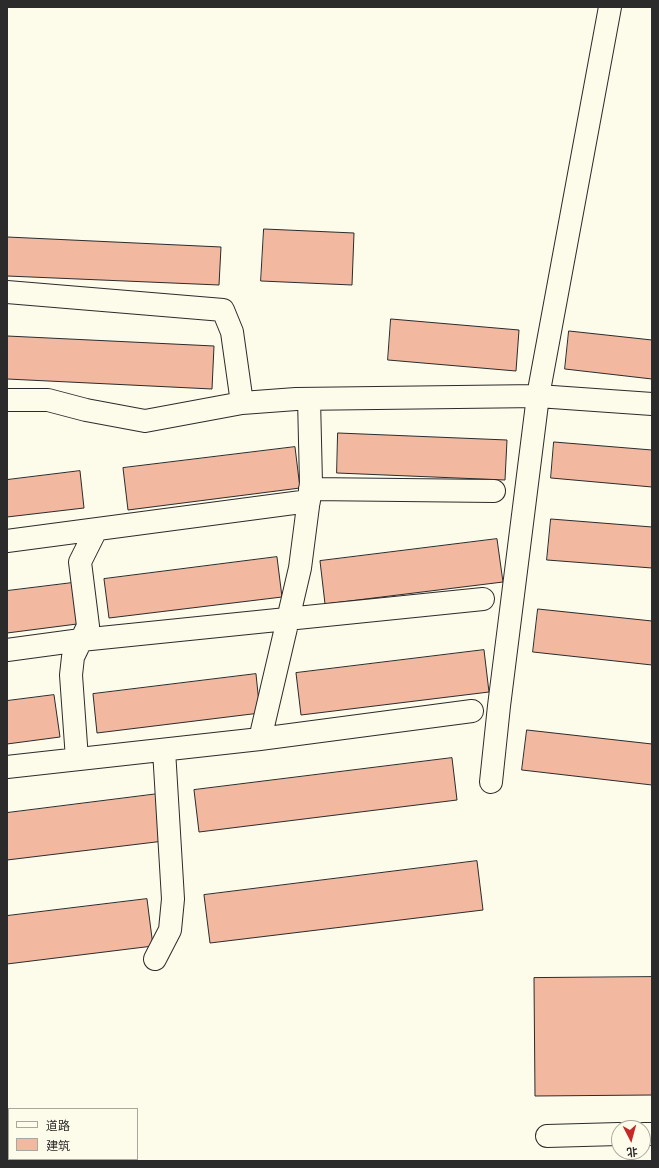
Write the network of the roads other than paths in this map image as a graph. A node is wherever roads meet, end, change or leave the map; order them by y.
1 (610, 7) edge
2 (7, 292) edge
3 (538, 396) junction
4 (309, 399) junction
5 (7, 400) edge
6 (242, 403) junction
7 (652, 404) edge
8 (494, 491) dead end
9 (309, 495) junction
10 (96, 530) junction
11 (7, 541) edge
12 (483, 599) dead end
13 (288, 619) junction
14 (81, 640) junction
15 (7, 650) edge
16 (472, 710) dead end
17 (260, 739) junction
18 (164, 750) junction
19 (77, 759) junction
20 (7, 767) edge
21 (491, 782) dead end
22 (155, 959) dead end
23 (611, 1134) edge
24 (547, 1136) dead end

1 - 3 street
2 - 6 street
3 - 4 street
3 - 7 street
3 - 21 street
4 - 6 street
4 - 9 street
5 - 6 street
8 - 9 street
9 - 10 street
9 - 13 street
10 - 11 street
10 - 14 street
12 - 13 street
13 - 14 street
13 - 17 street
14 - 15 street
14 - 19 street
16 - 17 street
17 - 18 street
18 - 19 street
18 - 22 street
19 - 20 street
23 - 24 street

